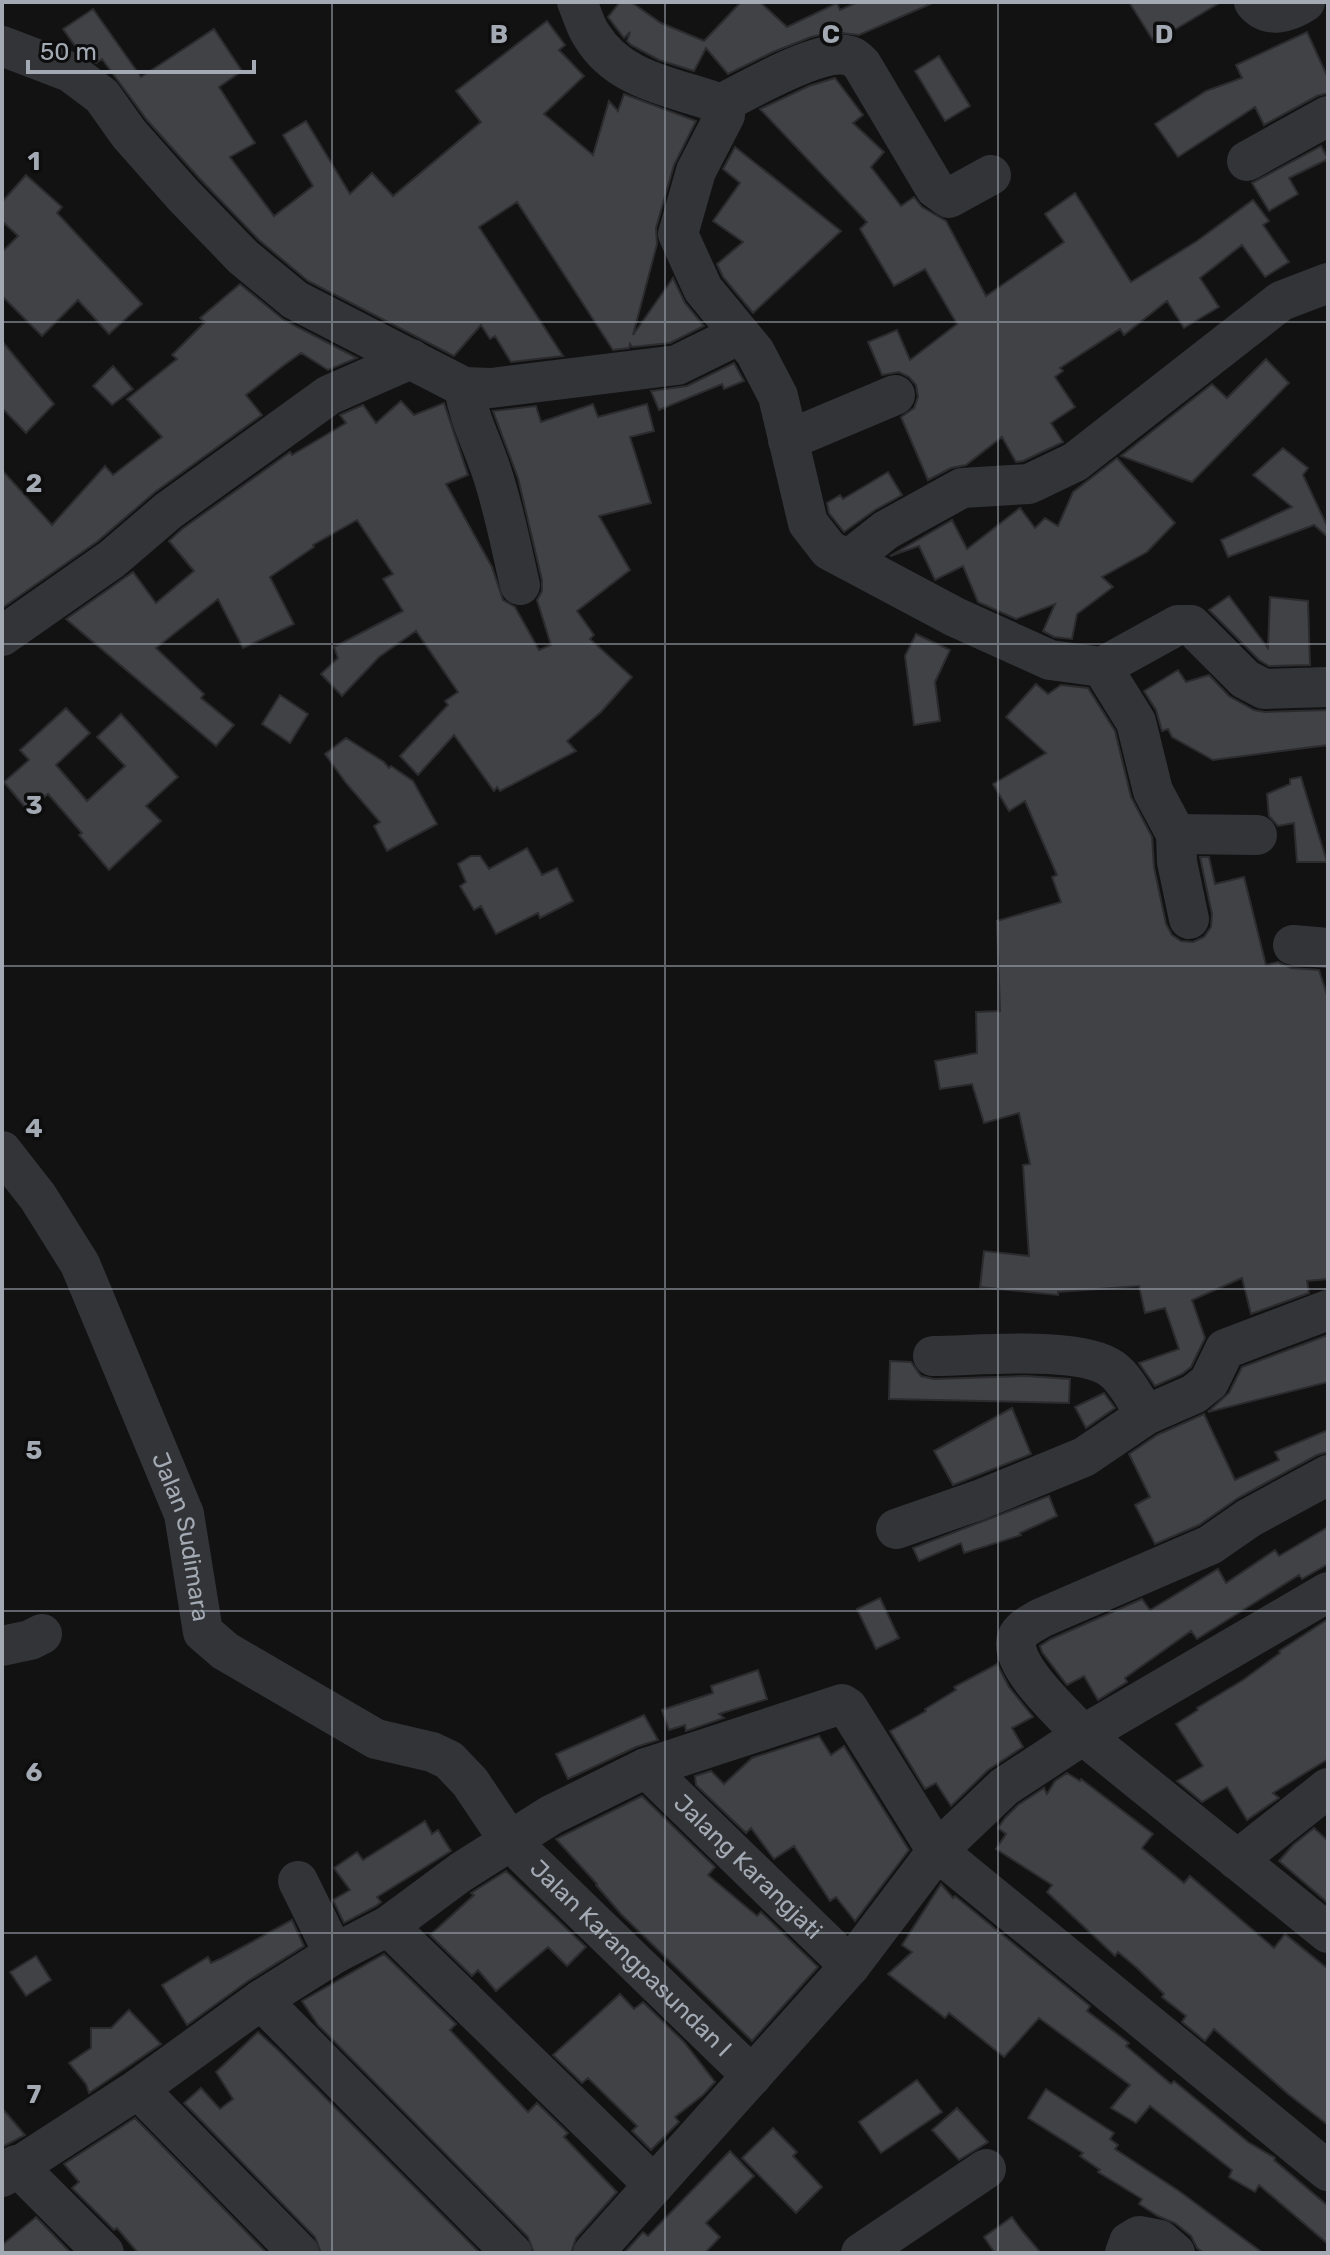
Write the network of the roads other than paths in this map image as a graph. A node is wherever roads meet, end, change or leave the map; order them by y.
1 (577, 2) edge
2 (1254, 2) edge
3 (1305, 2) edge
4 (2, 46) edge
5 (721, 104) junction
6 (1328, 116) edge
7 (1247, 161) dead end
8 (991, 175) dead end
9 (1328, 283) edge
10 (740, 334) junction
11 (411, 359) junction
12 (464, 387) junction
13 (895, 395) dead end
14 (788, 440) junction
15 (848, 560) junction
16 (520, 585) dead end
17 (2, 636) edge
18 (1102, 667) junction
19 (1328, 687) edge
20 (1176, 834) junction
21 (1257, 835) dead end
22 (1189, 919) dead end
23 (2, 1151) edge
24 (1328, 1310) edge
25 (933, 1356) dead end
26 (1146, 1415) junction
27 (1328, 1475) edge
28 (896, 1529) dead end
29 (1328, 1592) edge
30 (42, 1634) dead end
31 (2, 1646) edge
32 (1083, 1735) junction
33 (646, 1768) junction
34 (1328, 1788) edge
35 (509, 1840) junction
36 (937, 1851) junction
37 (1237, 1860) junction
38 (298, 1881) dead end
39 (388, 1926) junction
40 (1328, 1933) edge
41 (334, 1954) junction
42 (850, 1966) junction
43 (261, 2000) junction
44 (752, 2076) junction
45 (138, 2089) junction
46 (986, 2169) dead end
47 (9, 2171) edge
48 (1328, 2171) edge
49 (654, 2185) junction
50 (912, 2240) edge
51 (104, 2253) edge
52 (299, 2253) edge
53 (512, 2253) edge
54 (593, 2253) edge
55 (861, 2253) edge
56 (1125, 2253) edge
57 (1175, 2253) edge

1 - 5 street
2 - 3 street
4 - 11 street
5 - 8 street
5 - 10 street
6 - 7 street
9 - 15 street
10 - 12 street
10 - 14 street
11 - 12 street
11 - 17 street
12 - 16 street
13 - 14 street
14 - 15 street
15 - 18 street
18 - 19 street
18 - 20 street
20 - 21 street
20 - 22 street
23 - 35 street, Jalan Sudimara
24 - 26 street
25 - 26 street
26 - 28 street
27 - 32 street
29 - 32 street
30 - 31 street
32 - 36 street
32 - 37 street
33 - 35 street
33 - 36 street
33 - 42 street, Jalang Karangjati
34 - 37 street
35 - 39 street
35 - 44 street, Jalan Karangpasundan I
36 - 42 street
36 - 48 street
37 - 40 street
38 - 41 street
39 - 41 street
39 - 49 street
41 - 43 street
42 - 44 street
43 - 45 street
43 - 53 street
44 - 49 street
45 - 47 street
45 - 52 street
46 - 50 street
47 - 51 street
49 - 54 street
50 - 55 street
56 - 57 street

